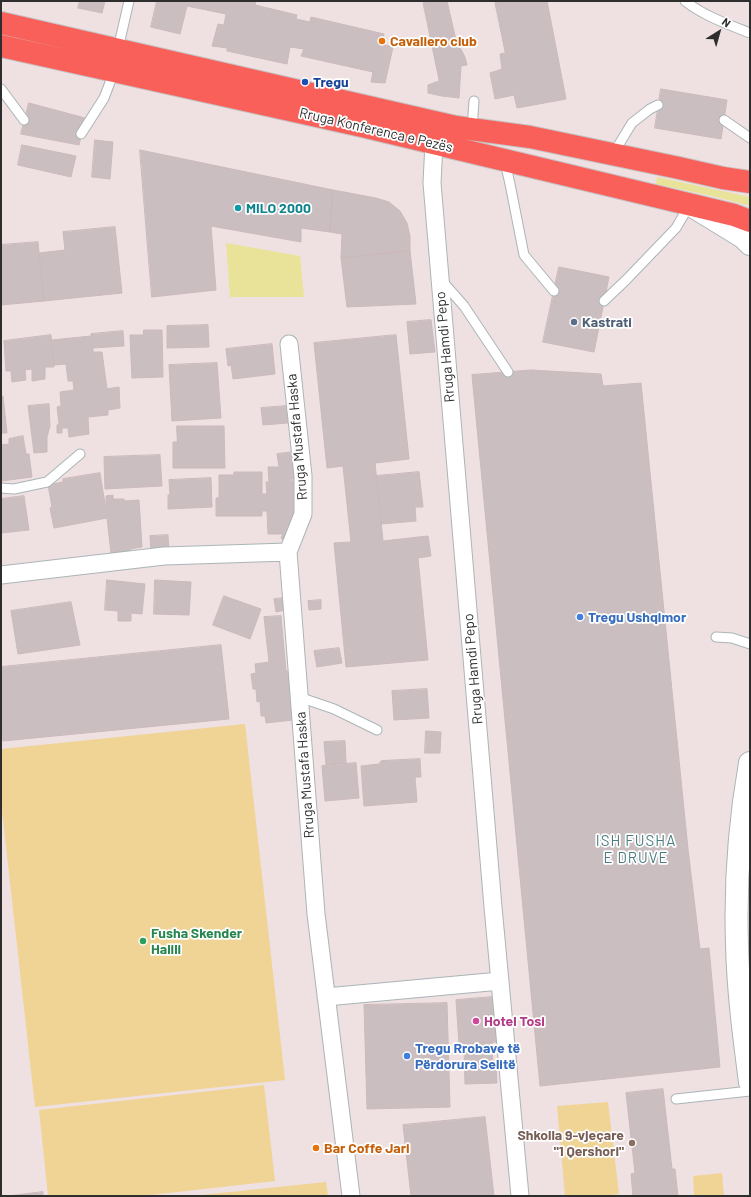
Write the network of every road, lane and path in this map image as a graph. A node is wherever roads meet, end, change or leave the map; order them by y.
1 (685, 1) edge
2 (127, 4) edge
3 (1, 23) edge
4 (750, 33) edge
5 (1, 46) edge
6 (118, 49) junction
7 (114, 72) junction
8 (1, 89) edge
9 (474, 101) dead end
10 (658, 105) dead end
11 (24, 120) dead end
12 (724, 120) dead end
13 (472, 129) junction
14 (81, 134) dead end
15 (750, 138) edge
16 (434, 143) junction
17 (613, 154) junction
18 (504, 160) junction
19 (750, 182) edge
20 (690, 204) junction
21 (750, 221) edge
22 (750, 244) edge
23 (440, 279) junction
24 (554, 291) dead end
25 (604, 301) dead end
26 (289, 344) dead end
27 (508, 372) dead end
28 (80, 454) dead end
29 (1, 488) edge
30 (288, 552) junction
31 (1, 575) edge
32 (716, 637) dead end
33 (750, 644) edge
34 (300, 697) junction
35 (377, 730) dead end
36 (750, 763) edge
37 (500, 981) junction
38 (326, 998) junction
39 (750, 1082) edge
40 (750, 1091) edge
41 (676, 1099) dead end
42 (351, 1196) edge
43 (520, 1196) edge

1 - 4 lane
2 - 6 lane
3 - 6 main road, Rruga Konferenca e Pezës
5 - 7 main road, Rruga Konferenca e Pezës
6 - 13 main road, Rruga Konferenca e Pezës
7 - 14 lane
7 - 16 main road, Rruga Konferenca e Pezës
8 - 11 lane
9 - 13 lane
10 - 17 lane
12 - 15 lane
13 - 17 main road, Rruga Konferenca e Pezës
16 - 18 main road, Rruga Konferenca e Pezës
16 - 23 street, Rruga Hamdi Pepo
17 - 19 main road, Rruga Konferenca e Pezës
18 - 20 main road, Rruga Konferenca e Pezës
18 - 24 lane
20 - 21 main road, Rruga Konferenca e Pezës
20 - 22 main road
20 - 25 lane
23 - 27 lane
23 - 37 street, Rruga Hamdi Pepo
26 - 30 street, Rruga Mustafa Haska
28 - 29 lane
30 - 31 street
30 - 34 street, Rruga Mustafa Haska
32 - 33 lane
34 - 35 lane
34 - 38 street, Rruga Mustafa Haska
36 - 39 main road
37 - 38 street
37 - 43 street, Rruga Hamdi Pepo
38 - 42 street, Rruga Mustafa Haska
40 - 41 lane

